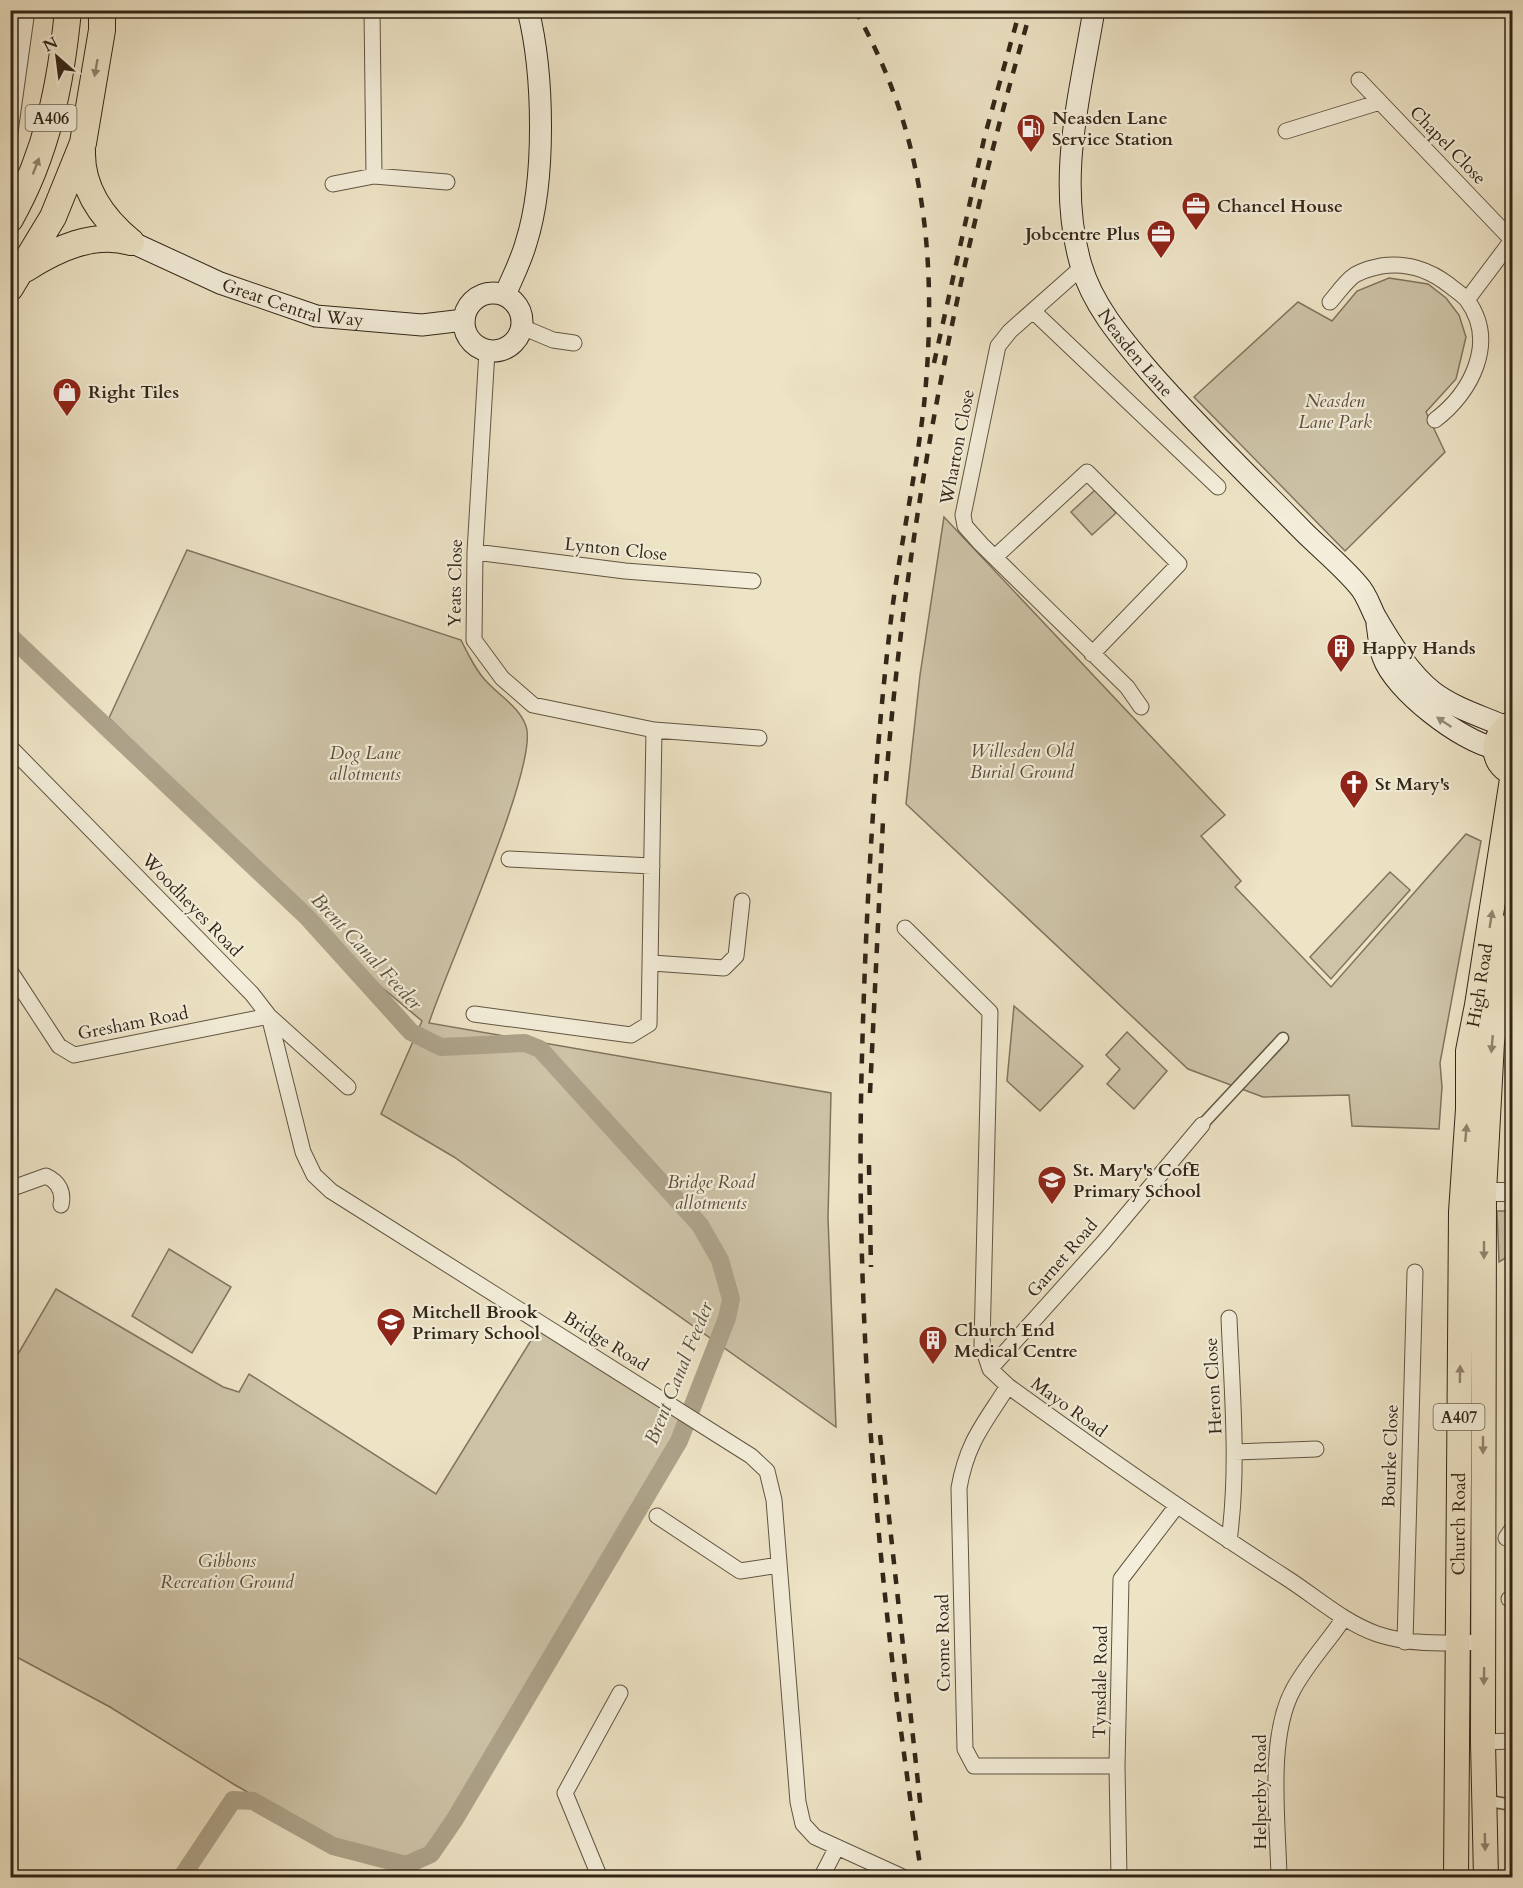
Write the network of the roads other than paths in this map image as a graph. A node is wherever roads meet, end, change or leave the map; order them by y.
1 (27, 10) edge
2 (68, 10) edge
3 (102, 10) edge
4 (372, 10) edge
5 (528, 10) edge
6 (1094, 10) edge
7 (1359, 80) dead end
8 (1380, 102) junction
9 (1286, 131) dead end
10 (11, 132) edge
11 (83, 143) junction
12 (374, 176) junction
13 (447, 182) dead end
14 (333, 184) dead end
15 (10, 219) edge
16 (1512, 240) edge
17 (131, 242) junction
18 (1082, 268) junction
19 (17, 279) edge
20 (505, 295) junction
21 (1467, 300) junction
22 (1330, 302) dead end
23 (1033, 311) junction
24 (464, 320) junction
25 (522, 327) junction
26 (574, 343) dead end
27 (487, 351) junction
28 (1435, 420) dead end
29 (1218, 487) dead end
30 (475, 552) junction
31 (995, 557) junction
32 (753, 581) dead end
33 (1376, 618) junction
34 (1092, 654) junction
35 (1141, 707) dead end
36 (1509, 725) edge
37 (654, 730) junction
38 (759, 738) dead end
39 (10, 747) edge
40 (1495, 748) junction
41 (1512, 773) edge
42 (1512, 779) edge
43 (509, 859) dead end
44 (652, 866) junction
45 (742, 901) dead end
46 (1512, 924) edge
47 (905, 928) dead end
48 (652, 963) junction
49 (10, 971) edge
50 (474, 1014) dead end
51 (270, 1016) junction
52 (1283, 1038) dead end
53 (348, 1087) dead end
54 (1202, 1125) joint
55 (10, 1189) edge
56 (1473, 1191) junction
57 (1512, 1192) edge
58 (61, 1205) dead end
59 (1415, 1272) dead end
60 (1229, 1318) dead end
61 (990, 1369) junction
62 (1008, 1386) junction
63 (1316, 1449) dead end
64 (1235, 1452) junction
65 (1176, 1507) junction
66 (657, 1516) dead end
67 (1229, 1541) junction
68 (779, 1565) junction
69 (1344, 1618) junction
70 (1405, 1642) junction
71 (1456, 1642) junction
72 (1485, 1642) junction
73 (620, 1693) dead end
74 (1512, 1741) edge
75 (1484, 1742) junction
76 (1118, 1766) junction
77 (1495, 1802) dead end
78 (1512, 1804) edge
79 (837, 1847) junction
80 (600, 1878) edge
81 (821, 1878) edge
82 (905, 1878) edge
83 (1119, 1878) edge
84 (1279, 1878) edge
85 (1456, 1878) edge
86 (1486, 1878) edge

1 - 10 street
15 -> 2 highway, A406
3 -> 11 highway, A406
4 - 12 street
5 - 20 main road
6 - 18 main road, Neasden Lane
7 - 8 street, Chapel Close
8 - 9 street
8 - 16 street, Chapel Close
11 - 17 highway
11 - 19 highway, A406
12 - 13 street
12 - 14 street
16 - 21 street
17 - 19 highway
17 - 24 main road, Great Central Way
18 - 23 street, Wharton Close
18 - 33 main road, Neasden Lane
20 - 24 main road
20 - 25 main road
21 - 22 street
21 - 28 street
23 - 29 street
23 - 31 street, Wharton Close
24 - 27 main road
25 - 26 street
25 - 27 main road
27 - 30 street, Yeats Close
30 - 32 street, Lynton Close
30 - 37 street, Yeats Close
31 - 34 street, Wharton Close
31 - 34 street
33 - 36 main road, Neasden Lane
40 -> 33 main road, Neasden Lane
34 - 35 street, Wharton Close
36 - 40 main road
37 - 38 street, Yeats Close
37 - 44 street
39 - 51 street, Woodheyes Road
40 - 41 main road
56 -> 42 main road, High Road / A407
43 - 44 street
44 - 48 street
45 - 48 street
46 -> 56 main road, High Road / A407
47 - 61 street
48 - 50 street
49 - 51 street, Gresham Road
51 - 53 street, Woodheyes Road
51 - 68 street, Bridge Road
52 - 54 street, Garnet Road
54 - 61 street, Garnet Road
55 - 58 street
56 - 57 street
71 -> 56 main road, Church Road / A407
56 -> 72 main road, Church Road / A407
59 - 70 street, Bourke Close
60 - 64 street, Heron Close
61 - 62 street, Mayo Road
62 - 65 street, Mayo Road
62 - 76 street, Crome Road
63 - 64 street, Heron Close
64 - 67 street, Heron Close
65 - 67 street, Mayo Road
65 - 76 street, Tynsdale Road
66 - 68 street
67 - 69 street, Mayo Road
68 - 79 street, Bridge Road
69 - 70 street, Mayo Road
69 - 84 street, Helperby Road
70 - 71 street, Mayo Road
71 - 72 street, Mayo Road
71 - 85 main road, Church Road / A407
72 -> 75 main road, Church Road / A407
73 - 80 street
74 - 75 street
75 -> 86 main road, Church Road / A407
76 - 83 street, Tynsdale Road
77 - 78 street
79 - 81 street
79 - 82 street, Bridge Road

